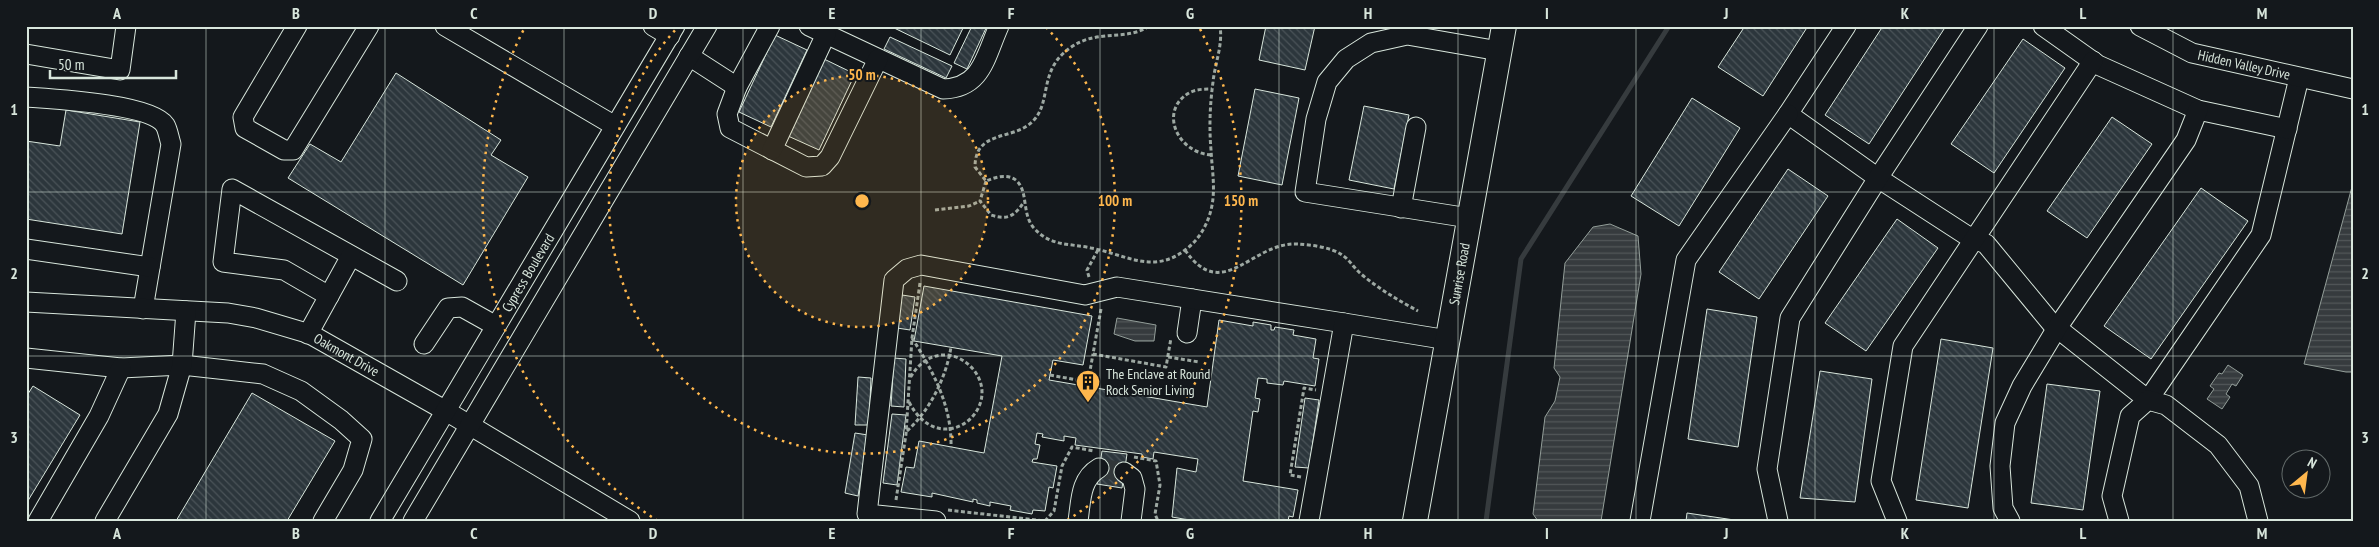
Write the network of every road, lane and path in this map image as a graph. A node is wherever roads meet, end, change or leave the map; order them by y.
1 (126, 26) edge
2 (297, 26) edge
3 (369, 26) edge
4 (445, 26) edge
5 (653, 26) edge
6 (707, 26) edge
7 (770, 26) edge
8 (999, 26) edge
9 (1149, 26) edge
10 (1220, 26) edge
11 (1504, 26) edge
12 (1846, 26) edge
13 (1978, 26) edge
14 (2044, 26) edge
15 (2140, 26) edge
16 (817, 30) edge
17 (672, 31) edge
18 (1435, 33) edge
19 (1499, 51) junction
20 (26, 54) edge
21 (689, 56) junction
22 (878, 59) junction
23 (2093, 61) junction
24 (2299, 78) junction
25 (738, 87) junction
26 (1212, 89) junction
27 (2353, 89) edge
28 (26, 97) edge
29 (2198, 110) junction
30 (1788, 114) junction
31 (615, 126) junction
32 (1416, 127) dead end
33 (2287, 129) junction
34 (772, 150) junction
35 (1211, 155) junction
36 (1878, 178) junction
37 (986, 181) junction
38 (980, 201) junction
39 (1024, 202) junction
40 (1401, 208) junction
41 (935, 210) dead end
42 (1016, 214) junction
43 (1028, 218) junction
44 (1469, 218) junction
45 (1975, 239) junction
46 (26, 249) edge
47 (1098, 250) junction
48 (1185, 250) junction
49 (351, 256) junction
50 (150, 267) junction
51 (921, 278) dead end
52 (397, 281) dead end
53 (1090, 282) dead end
54 (329, 296) junction
55 (1192, 299) junction
56 (26, 302) edge
57 (1100, 304) dead end
58 (144, 309) junction
59 (186, 311) junction
60 (1418, 311) dead end
61 (1344, 323) junction
62 (496, 326) junction
63 (2057, 328) junction
64 (1180, 332) joint
65 (308, 334) junction
66 (912, 338) junction
67 (1448, 340) junction
68 (424, 344) dead end
69 (951, 347) dead end
70 (1093, 354) junction
71 (950, 355) junction
72 (1168, 357) junction
73 (26, 358) edge
74 (926, 360) junction
75 (1199, 362) dead end
76 (182, 365) junction
77 (121, 368) junction
78 (1050, 375) dead end
79 (909, 379) junction
80 (1319, 382) dead end
81 (939, 384) junction
82 (2148, 400) junction
83 (908, 401) junction
84 (446, 411) junction
85 (919, 420) junction
86 (470, 426) junction
87 (950, 429) junction
88 (906, 432) junction
89 (951, 447) dead end
90 (1101, 460) joint
91 (1124, 472) dead end
92 (1302, 486) dead end
93 (895, 504) dead end
94 (939, 515) edge
95 (38, 521) edge
96 (105, 521) edge
97 (323, 521) edge
98 (380, 521) edge
99 (413, 521) edge
100 (630, 521) edge
101 (1078, 521) edge
102 (1131, 521) edge
103 (1309, 521) edge
104 (1416, 521) edge
105 (1640, 521) edge
106 (1778, 521) edge
107 (1898, 521) edge
108 (2010, 521) edge
109 (2119, 521) edge
110 (2258, 521) edge

1 - 20 street
2 - 3 street
4 - 31 street
5 - 17 street
6 - 21 street, Cypress Boulevard
7 - 25 street
8 - 22 street
9 - 37 path
10 - 26 path
11 - 19 main road, Sunrise Road
12 - 30 street
13 - 36 street
14 - 23 street
15 - 24 street, Hidden Valley Drive
16 - 22 street
16 - 34 street
17 - 31 street, Cypress Boulevard
18 - 19 street
18 - 40 street
19 - 44 main road, Sunrise Road
21 - 25 street
21 - 86 street, Cypress Boulevard
22 - 34 street
23 - 29 street
23 - 45 street
24 - 27 street, Hidden Valley Drive
24 - 33 street
25 - 34 street
26 - 35 path
26 - 35 path
28 - 50 street
29 - 33 street
29 - 63 street
30 - 36 street
30 - 105 street
31 - 62 street, Cypress Boulevard
32 - 40 street
33 - 82 street
35 - 48 path
36 - 45 street
36 - 106 street
37 - 38 path
37 - 39 path
38 - 41 path
38 - 42 path
39 - 42 path
39 - 43 path
40 - 44 street
42 - 43 path
43 - 47 path
44 - 67 main road, Sunrise Road
45 - 63 street
45 - 107 street
46 - 50 street
47 - 48 path
47 - 53 path
48 - 60 path
49 - 52 street
49 - 54 street
49 - 54 street
50 - 58 street
51 - 66 path
54 - 65 street
55 - 61 street
55 - 64 street
55 - 94 street
56 - 58 street, Oakmont Drive
57 - 70 path
58 - 59 street, Oakmont Drive
59 - 65 street, Oakmont Drive
59 - 76 street
61 - 67 street
61 - 103 street
62 - 68 street
62 - 84 street, Cypress Boulevard
63 - 82 street
63 - 108 street
64 - 72 path
65 - 84 street, Oakmont Drive
66 - 74 path
66 - 79 path
67 - 104 main road, Sunrise Road
69 - 71 path
70 - 72 path
70 - 78 path
71 - 74 path
71 - 81 path
71 - 87 path
72 - 75 path
73 - 77 street
74 - 79 path
74 - 81 path
76 - 77 street
76 - 96 street
76 - 97 street
77 - 95 street
79 - 83 path
80 - 92 path
81 - 85 path
81 - 87 path
82 - 109 street
82 - 110 street
83 - 85 path
83 - 88 path
84 - 86 street, Oakmont Drive
84 - 98 street, Cypress Boulevard
85 - 87 path
85 - 88 path
86 - 99 street, Cypress Boulevard
86 - 100 street, Oakmont Drive
87 - 89 path
88 - 93 path
90 - 94 path
90 - 101 street
91 - 102 street

